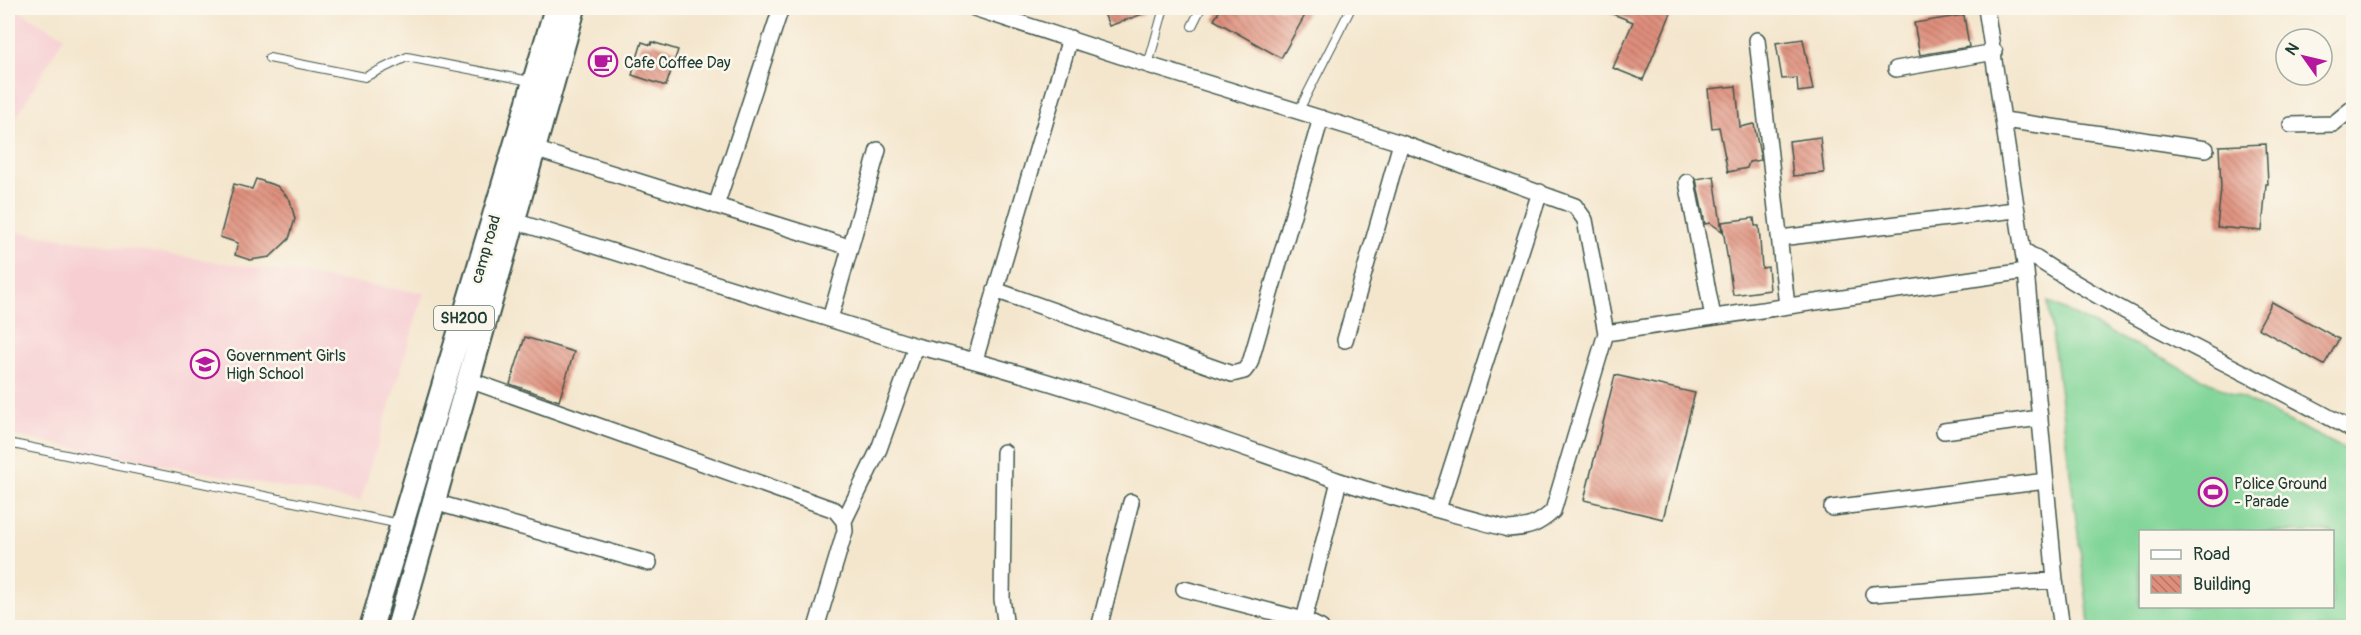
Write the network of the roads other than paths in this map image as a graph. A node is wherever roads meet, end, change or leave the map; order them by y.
1 (556, 8) edge
2 (574, 8) edge
3 (780, 8) edge
4 (974, 8) edge
5 (1164, 8) edge
6 (1201, 8) edge
7 (1351, 8) edge
8 (1986, 8) edge
9 (1192, 26) dead end
10 (1070, 38) junction
11 (1757, 40) dead end
12 (1995, 52) junction
13 (269, 58) dead end
14 (1148, 65) junction
15 (1896, 69) dead end
16 (534, 82) junction
17 (2354, 107) edge
18 (1299, 110) junction
19 (1321, 118) junction
20 (2004, 120) junction
21 (2291, 125) dead end
22 (1401, 143) junction
23 (534, 149) junction
24 (2206, 149) dead end
25 (878, 150) dead end
26 (1687, 182) dead end
27 (1540, 192) junction
28 (716, 206) junction
29 (2015, 210) junction
30 (514, 221) junction
31 (1780, 238) junction
32 (849, 247) junction
33 (2023, 250) junction
34 (2026, 271) junction
35 (994, 290) junction
36 (1787, 306) junction
37 (1713, 317) junction
38 (830, 319) junction
39 (1606, 333) junction
40 (1345, 340) dead end
41 (916, 346) junction
42 (975, 360) junction
43 (469, 380) junction
44 (2040, 418) junction
45 (1944, 431) dead end
46 (2354, 431) edge
47 (8, 444) edge
48 (1004, 452) dead end
49 (1339, 481) junction
50 (2046, 481) junction
51 (1131, 501) dead end
52 (434, 502) junction
53 (1832, 508) dead end
54 (1438, 509) junction
55 (844, 521) junction
56 (402, 525) junction
57 (649, 563) dead end
58 (2055, 580) junction
59 (1184, 589) dead end
60 (1873, 594) dead end
61 (401, 624) edge
62 (1303, 624) edge
63 (371, 627) edge
64 (816, 627) edge
65 (1006, 627) edge
66 (1099, 627) edge
67 (1321, 627) edge
68 (2062, 627) edge

1 - 16 main road, camp road / SH200
2 - 23 main road, camp road / SH200
3 - 28 street
4 - 10 street
5 - 14 lane
6 - 9 lane
7 - 18 lane
8 - 12 street
10 - 14 street
10 - 35 street
11 - 31 street
12 - 15 street
12 - 20 street
13 - 16 lane
14 - 18 street
16 - 56 main road, camp road / SH200
17 - 21 street
18 - 19 street
19 - 22 street
19 - 35 street
20 - 24 street
20 - 29 street
22 - 27 street
22 - 40 street
23 - 28 street
23 - 30 main road, camp road / SH200
25 - 32 street
26 - 37 street
27 - 39 street
27 - 54 street
28 - 32 street
29 - 31 street
29 - 33 street
30 - 38 street
30 - 43 main road, camp road / SH200
31 - 36 street
32 - 38 street
33 - 34 street
33 - 46 street
34 - 36 street
34 - 44 street
35 - 42 street
36 - 37 street
37 - 39 street
38 - 41 street
39 - 54 street
41 - 42 street
41 - 55 street
42 - 49 street
43 - 52 main road, camp road / SH200
43 - 55 street
44 - 45 street
44 - 50 street
47 - 56 lane
48 - 65 street
49 - 54 street
49 - 62 street
50 - 53 street
50 - 58 street
51 - 66 street
52 - 57 street
52 - 61 main road, camp road / SH200
55 - 64 street
56 - 63 main road, camp road / SH200
58 - 60 street
58 - 68 street
59 - 62 street
62 - 67 street

